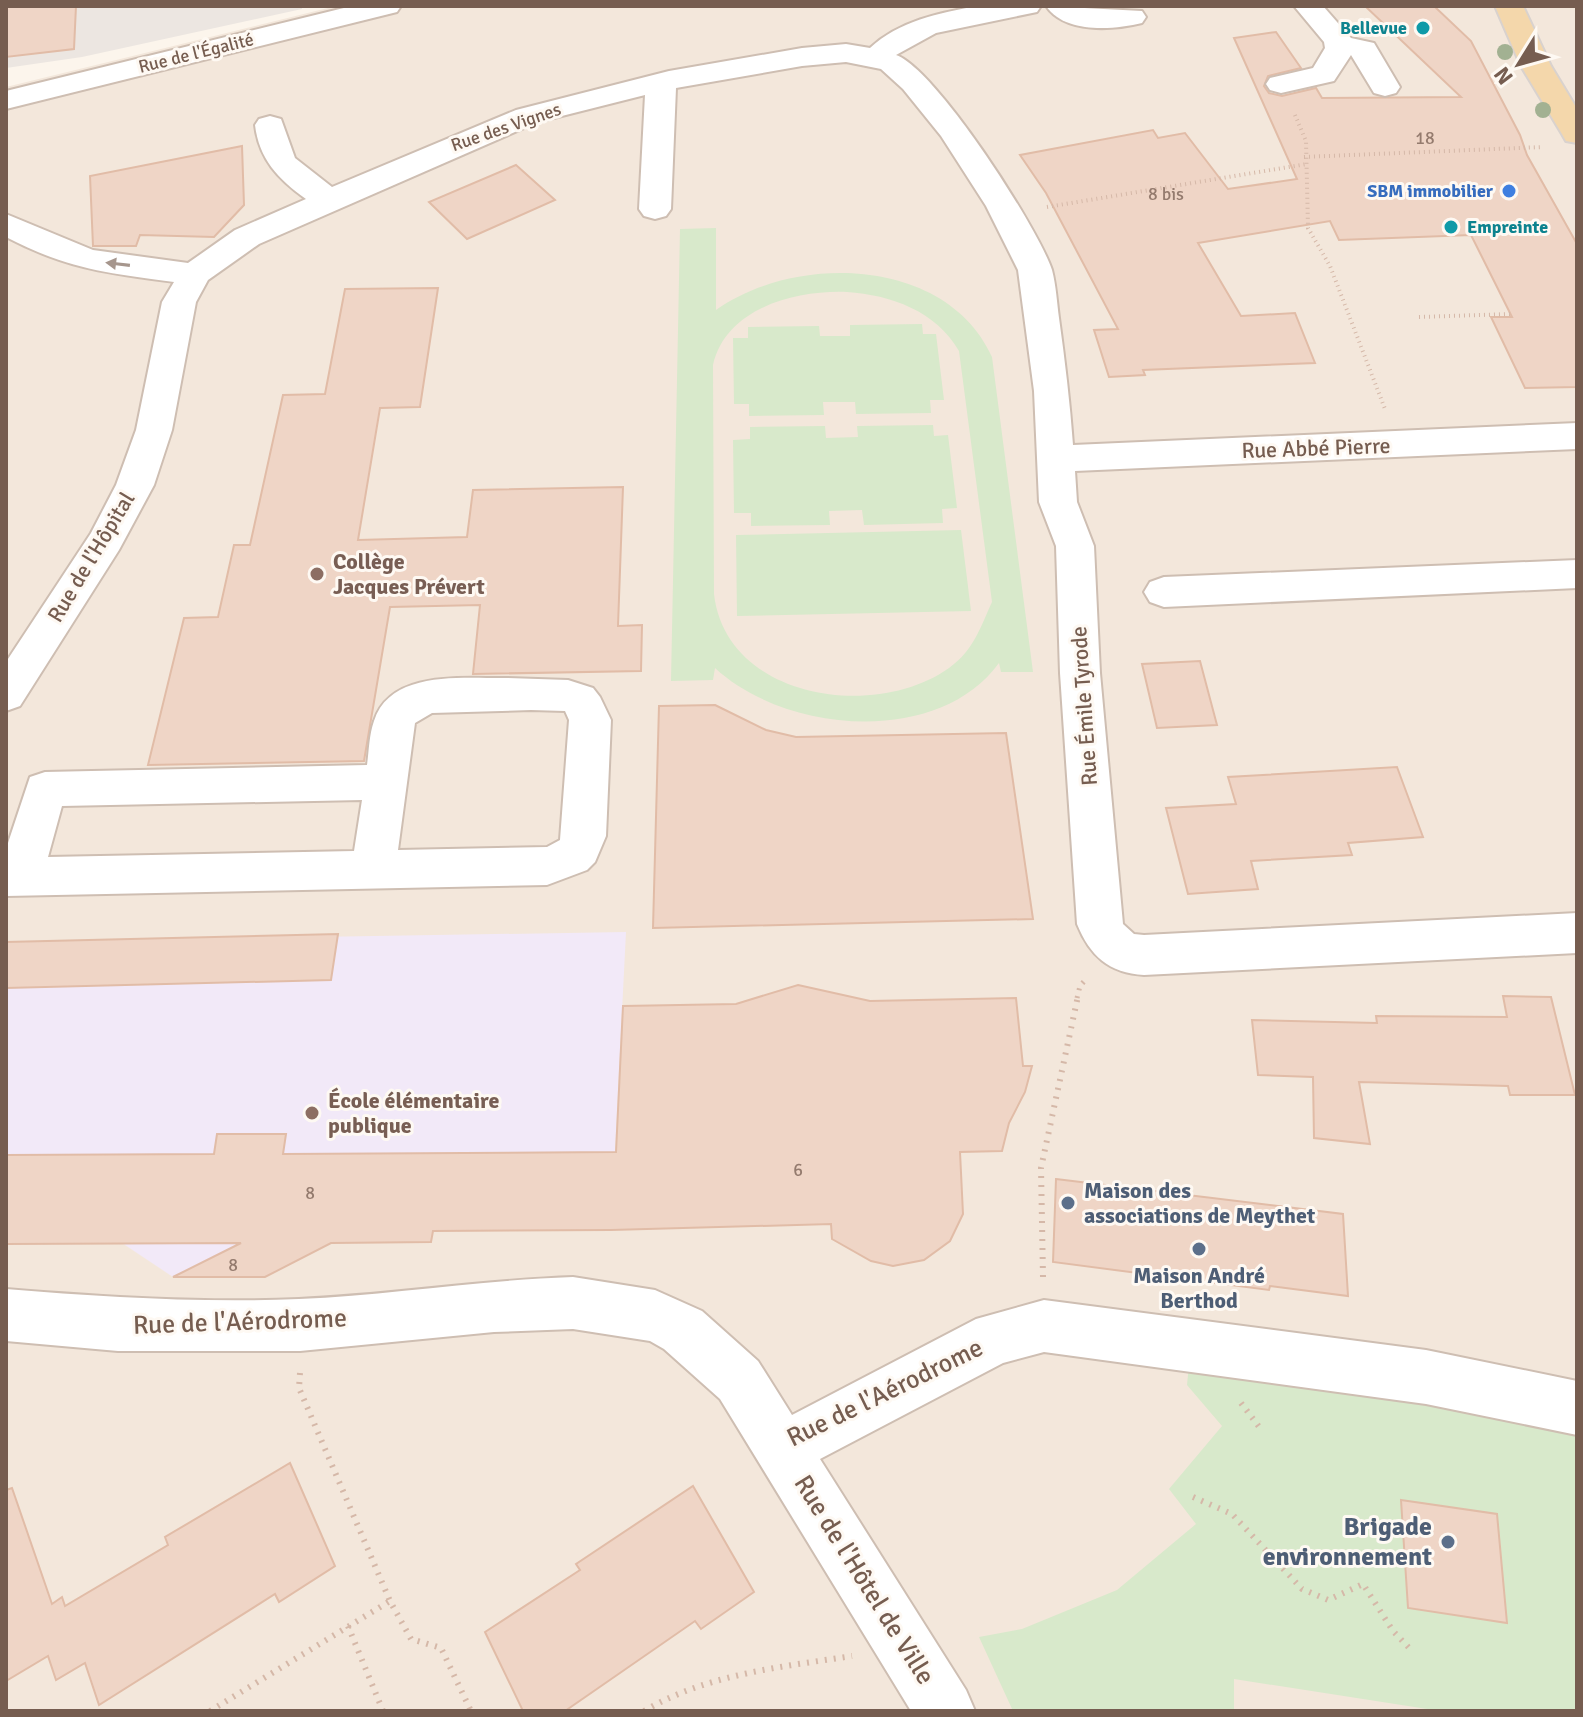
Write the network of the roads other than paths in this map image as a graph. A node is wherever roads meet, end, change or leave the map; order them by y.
1 (387, 6) edge
2 (1027, 6) edge
3 (1060, 6) edge
4 (1308, 6) edge
5 (1509, 6) edge
6 (1132, 17) dead end
7 (1545, 20) dead end
8 (1340, 44) junction
9 (876, 58) junction
10 (661, 83) junction
11 (1281, 84) road end
12 (1577, 86) edge
13 (1385, 87) dead end
14 (6, 100) edge
15 (270, 125) dead end
16 (1577, 134) edge
17 (329, 200) junction
18 (655, 209) dead end
19 (6, 224) edge
20 (195, 274) junction
21 (1577, 436) edge
22 (1055, 459) junction
23 (1577, 574) edge
24 (1164, 592) dead end
25 (6, 695) edge
26 (385, 782) junction
27 (373, 870) junction
28 (13, 877) edge
29 (1577, 933) edge
30 (6, 1315) edge
31 (1577, 1408) edge
32 (783, 1449) junction
33 (945, 1711) edge

1 - 14 street, Rue de l'Égalité
2 - 9 street
3 - 6 street
4 - 8 street
5 - 16 main road
7 - 12 main road
8 - 11 street
8 - 13 street
9 - 10 street, Rue des Vignes
9 - 22 street, Rue Émile Tyrode
10 - 17 street, Rue des Vignes
10 - 18 street
15 - 17 street
17 - 20 street, Rue des Vignes
20 -> 19 street
20 - 25 street, Rue de l'Hôpital
21 - 22 street, Rue Abbé Pierre
22 - 29 street, Rue Émile Tyrode
23 - 24 street
26 - 27 street
26 - 27 street
26 - 28 street
27 - 28 street
30 - 32 street, Rue de l'Aérodrome
31 - 32 street, Rue de l'Aérodrome
32 - 33 street, Rue de l'Hôtel de Ville

